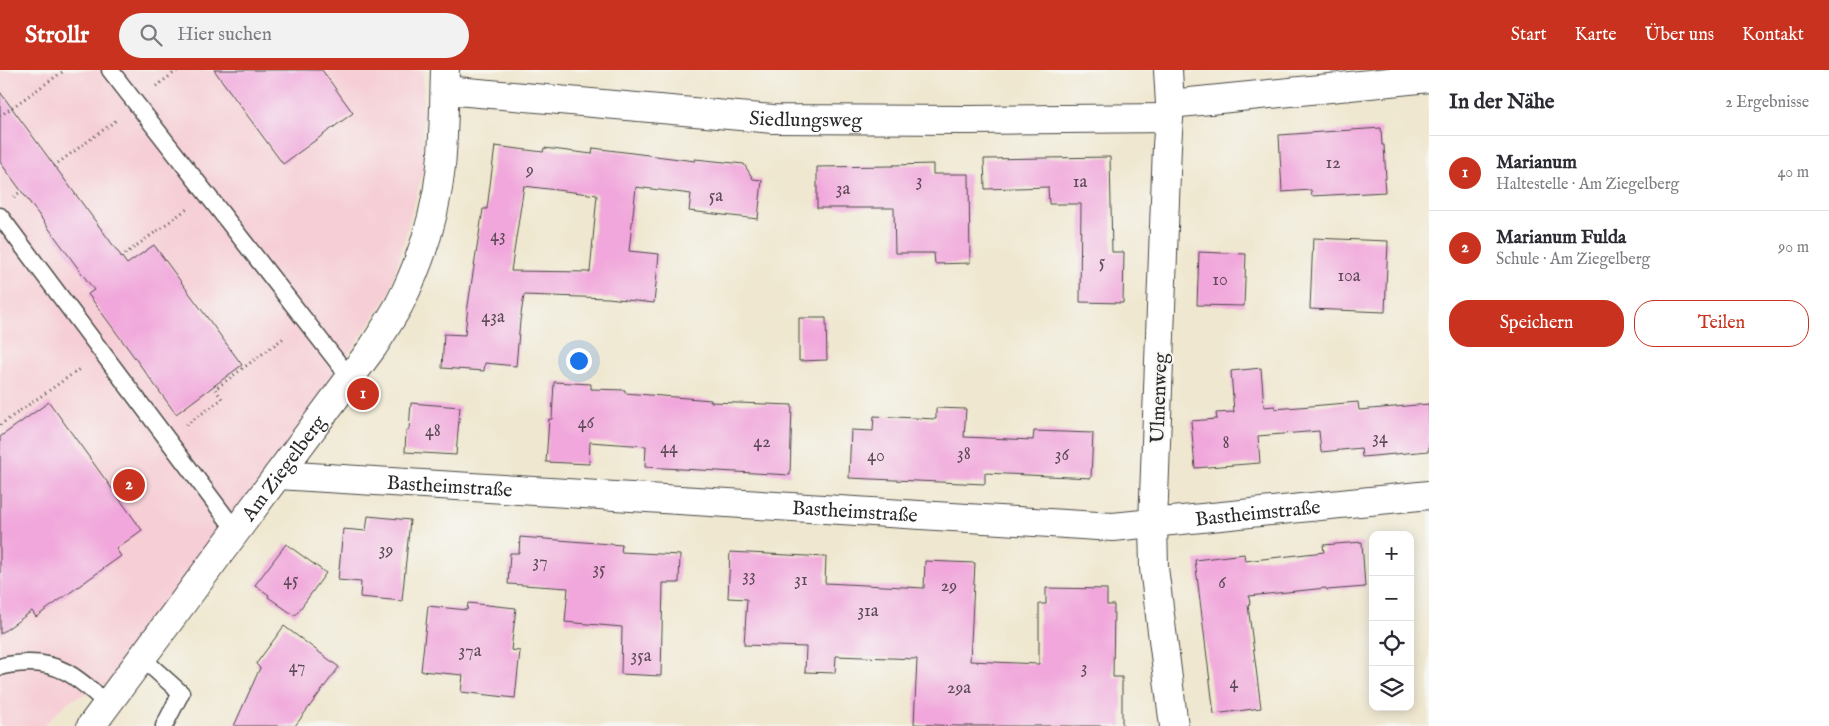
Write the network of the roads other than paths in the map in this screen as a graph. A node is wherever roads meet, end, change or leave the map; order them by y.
1 (110, 70) edge
2 (1168, 70) edge
3 (1429, 78) edge
4 (445, 80) edge
5 (1170, 111) junction
6 (0, 216) edge
7 (350, 378) junction
8 (278, 475) junction
9 (1429, 495) edge
10 (1154, 524) junction
11 (236, 531) junction
12 (142, 658) junction
13 (0, 667) edge
14 (108, 704) junction
15 (91, 726) edge
16 (164, 726) edge
17 (1174, 726) edge

1 - 7 lane
2 - 5 street, Ulmenweg
3 - 5 street, Siedlungsweg
4 - 5 street, Siedlungsweg
4 - 7 street, Am Ziegelberg
5 - 10 street, Ulmenweg
6 - 11 lane
7 - 8 street, Am Ziegelberg
8 - 10 street, Bastheimstraße
8 - 11 street, Am Ziegelberg
9 - 10 street, Bastheimstraße
10 - 17 street, Ulmenweg
11 - 12 street, Am Ziegelberg
12 - 14 street, Am Ziegelberg
12 - 16 lane
13 - 14 lane
14 - 15 street, Am Ziegelberg

